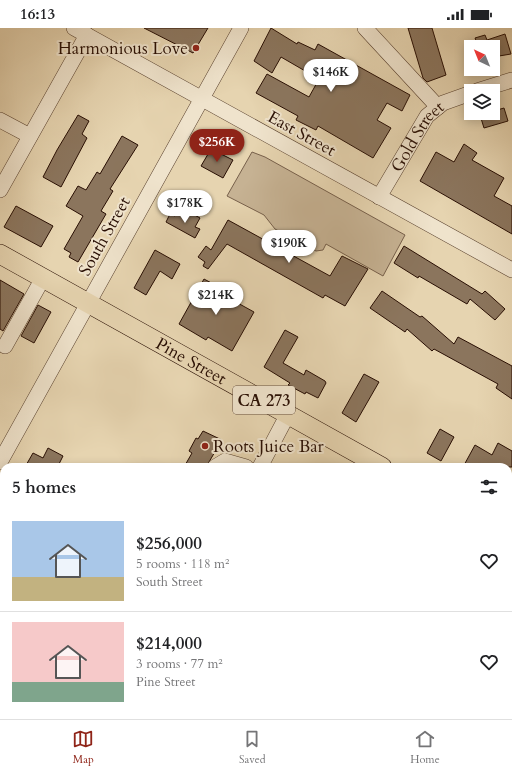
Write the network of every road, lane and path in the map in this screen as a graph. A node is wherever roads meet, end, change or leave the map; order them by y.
1 (241, 28) edge
2 (365, 28) edge
3 (80, 31) edge
4 (512, 80) edge
5 (499, 84) edge
6 (464, 95) edge
7 (201, 98) junction
8 (438, 107) junction
9 (0, 120) edge
10 (30, 136) junction
11 (0, 190) edge
12 (379, 197) junction
13 (0, 254) edge
14 (512, 270) edge
15 (43, 278) junction
16 (89, 303) junction
17 (5, 346) dead end
18 (288, 414) junction
19 (0, 462) edge
20 (262, 463) edge
21 (375, 463) edge

1 - 7 street, South Street
2 - 8 street
3 - 7 street, East Street
3 - 10 street
4 - 5 street
6 - 8 street, Gold Street
7 - 12 street, East Street
7 - 16 street, South Street
8 - 12 street, Gold Street
9 - 10 street
10 - 11 street
12 - 14 street, East Street
13 - 15 main road, Pine Street / CA 273
15 - 16 main road, Pine Street / CA 273
15 - 17 street
16 - 18 main road, Pine Street / CA 273
16 - 19 street, South Street
18 - 20 street
18 - 21 main road, Pine Street / CA 273

